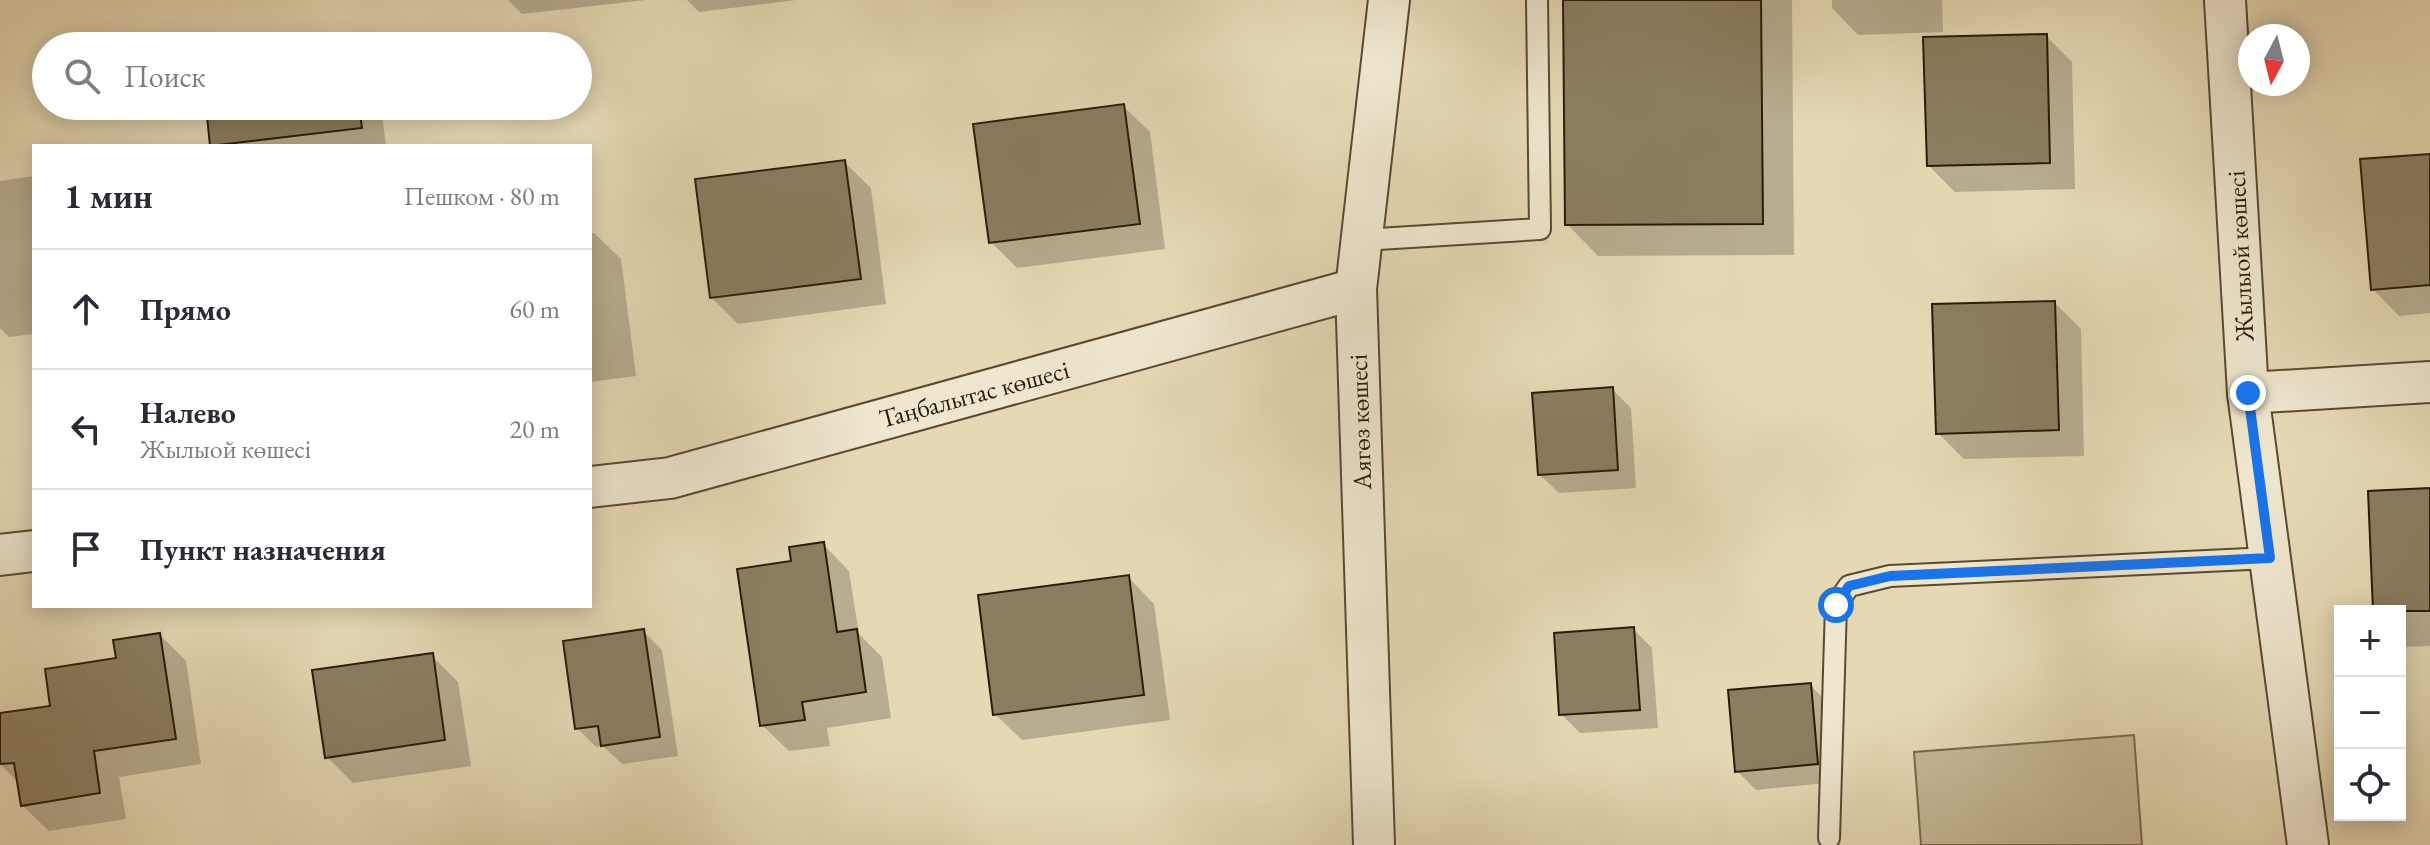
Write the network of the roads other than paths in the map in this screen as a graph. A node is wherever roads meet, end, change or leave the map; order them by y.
1 (1389, 0) edge
2 (1537, 0) edge
3 (2225, 0) edge
4 (1362, 240) junction
5 (1356, 289) junction
6 (2430, 382) edge
7 (2248, 393) junction
8 (592, 487) edge
9 (32, 551) edge
10 (0, 555) edge
11 (2270, 558) junction
12 (1829, 838) dead end
13 (1374, 845) edge
14 (2308, 845) edge

1 - 4 street, Аягөз көшесі
2 - 4 lane
3 - 7 street, Жылыой көшесі
4 - 5 street, Аягөз көшесі
5 - 8 street, Таңбалытас көшесі
5 - 13 street, Аягөз көшесі
6 - 7 street
7 - 11 street, Жылыой көшесі
9 - 10 street
11 - 12 lane
11 - 14 street, Жылыой көшесі

